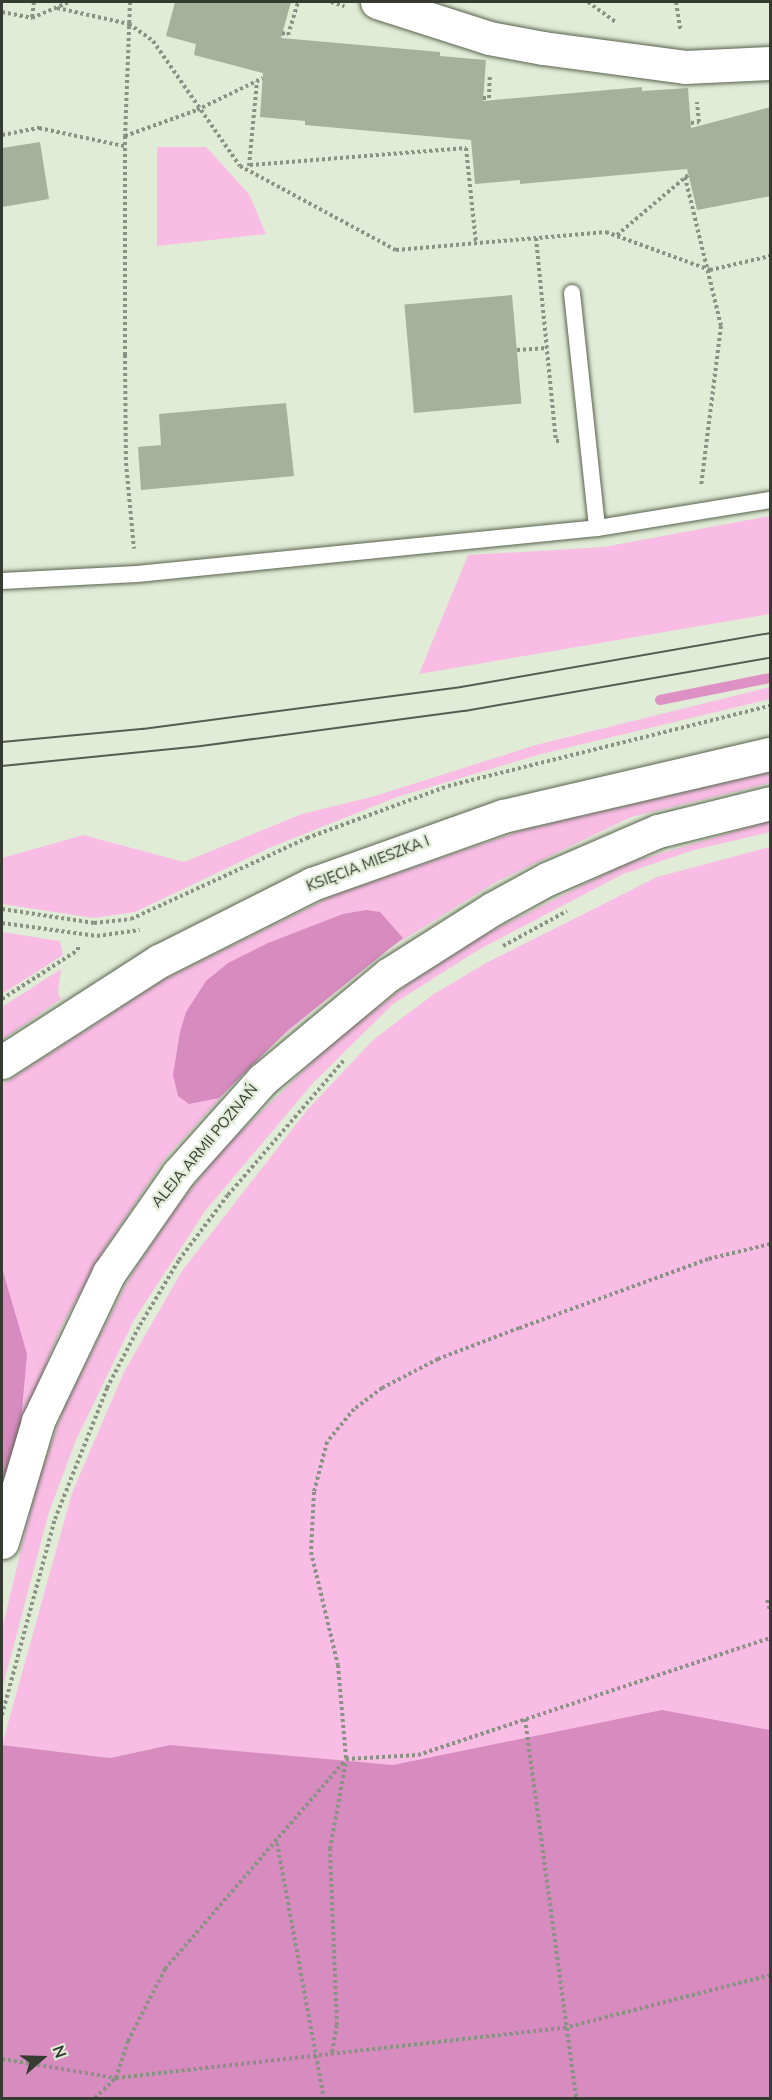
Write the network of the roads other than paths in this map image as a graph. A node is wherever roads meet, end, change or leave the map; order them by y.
1 (377, 2) edge
2 (771, 63) edge
3 (572, 293) dead end
4 (771, 500) edge
5 (597, 528) junction
6 (2, 581) edge
7 (771, 753) edge
8 (771, 803) edge
9 (2, 1062) edge
10 (2, 1542) edge

1 - 2 street
3 - 5 lane
4 - 5 lane
5 - 6 lane
7 - 9 street, KSIĘCIA MIESZKA I
8 - 10 street, ALEJA ARMII POZNAŃ

